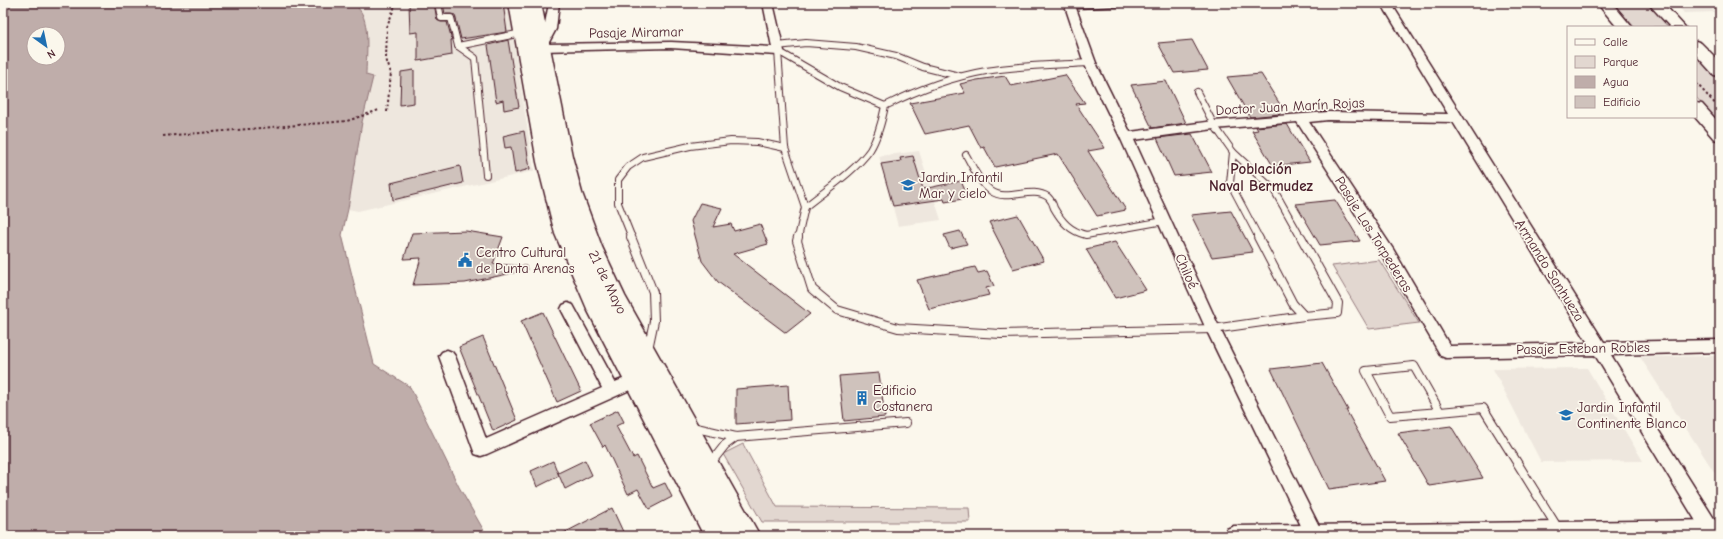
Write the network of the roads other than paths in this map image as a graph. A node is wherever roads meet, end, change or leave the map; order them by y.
1 (438, 3) edge
2 (517, 3) edge
3 (533, 3) edge
4 (554, 3) edge
5 (768, 3) edge
6 (1120, 3) edge
7 (1386, 3) edge
8 (1604, 3) edge
9 (1655, 3) edge
10 (1069, 4) edge
11 (1624, 26) edge
12 (1677, 26) edge
13 (522, 33) junction
14 (458, 46) junction
15 (1697, 47) edge
16 (541, 48) junction
17 (778, 48) junction
18 (1090, 63) junction
19 (1720, 71) edge
20 (961, 76) junction
21 (1197, 92) dead end
22 (885, 106) junction
23 (1697, 109) edge
24 (1457, 118) junction
25 (1301, 119) junction
26 (1214, 125) junction
27 (1720, 135) edge
28 (1126, 137) junction
29 (785, 148) junction
30 (1233, 152) junction
31 (966, 155) dead end
32 (486, 175) dead end
33 (805, 207) junction
34 (1164, 221) junction
35 (568, 309) dead end
36 (1304, 316) junction
37 (1213, 329) junction
38 (1720, 346) edge
39 (1599, 347) junction
40 (1446, 352) joint
41 (447, 356) dead end
42 (646, 357) junction
43 (636, 380) junction
44 (612, 391) junction
45 (1440, 412) junction
46 (906, 423) dead end
47 (685, 426) junction
48 (736, 437) junction
49 (708, 468) junction
50 (1560, 532) junction
51 (1716, 532) edge
52 (751, 534) edge
53 (718, 536) edge
54 (1234, 536) edge
55 (1314, 536) edge

1 - 14 lane
2 - 13 main road, 21 de Mayo
3 - 16 main road, 21 de Mayo
4 - 16 street
5 - 17 street
6 - 10 street
7 - 24 street, Armando Sanhueza
8 - 11 main road
9 - 12 main road
10 - 18 street, Chiloé
13 - 14 lane
13 - 43 main road, 21 de Mayo
14 - 32 lane
15 - 19 main road
16 - 17 street, Pasaje Miramar
16 - 42 main road, 21 de Mayo
17 - 20 lane
17 - 22 lane
17 - 29 lane
18 - 20 lane
18 - 28 street, Chiloé
20 - 22 lane
21 - 26 lane
22 - 33 lane
23 - 27 main road
24 - 25 street, Doctor Juan Marín Rojas
24 - 39 street, Armando Sanhueza
25 - 26 street, Doctor Juan Marín Rojas
25 - 40 street, Pasaje Las Torpederas
26 - 28 street, Doctor Juan Marín Rojas
26 - 30 lane
28 - 34 street, Chiloé
29 - 33 lane
29 - 42 lane
30 - 36 lane
30 - 36 lane
31 - 34 lane
33 - 37 lane
34 - 37 street, Chiloé
35 - 44 street
36 - 37 lane
37 - 55 street, Chiloé
38 - 39 street, Pasaje Esteban Robles
39 - 40 street, Pasaje Esteban Robles
39 - 51 street, Armando Sanhueza
41 - 44 street
42 - 47 main road, 21 de Mayo
43 - 44 street
43 - 53 main road, 21 de Mayo
45 - 45 lane
45 - 50 lane
46 - 48 lane
47 - 48 lane
47 - 49 main road, 21 de Mayo
48 - 49 lane
49 - 52 main road, 21 de Mayo
50 - 51 street
50 - 55 street
54 - 55 street

